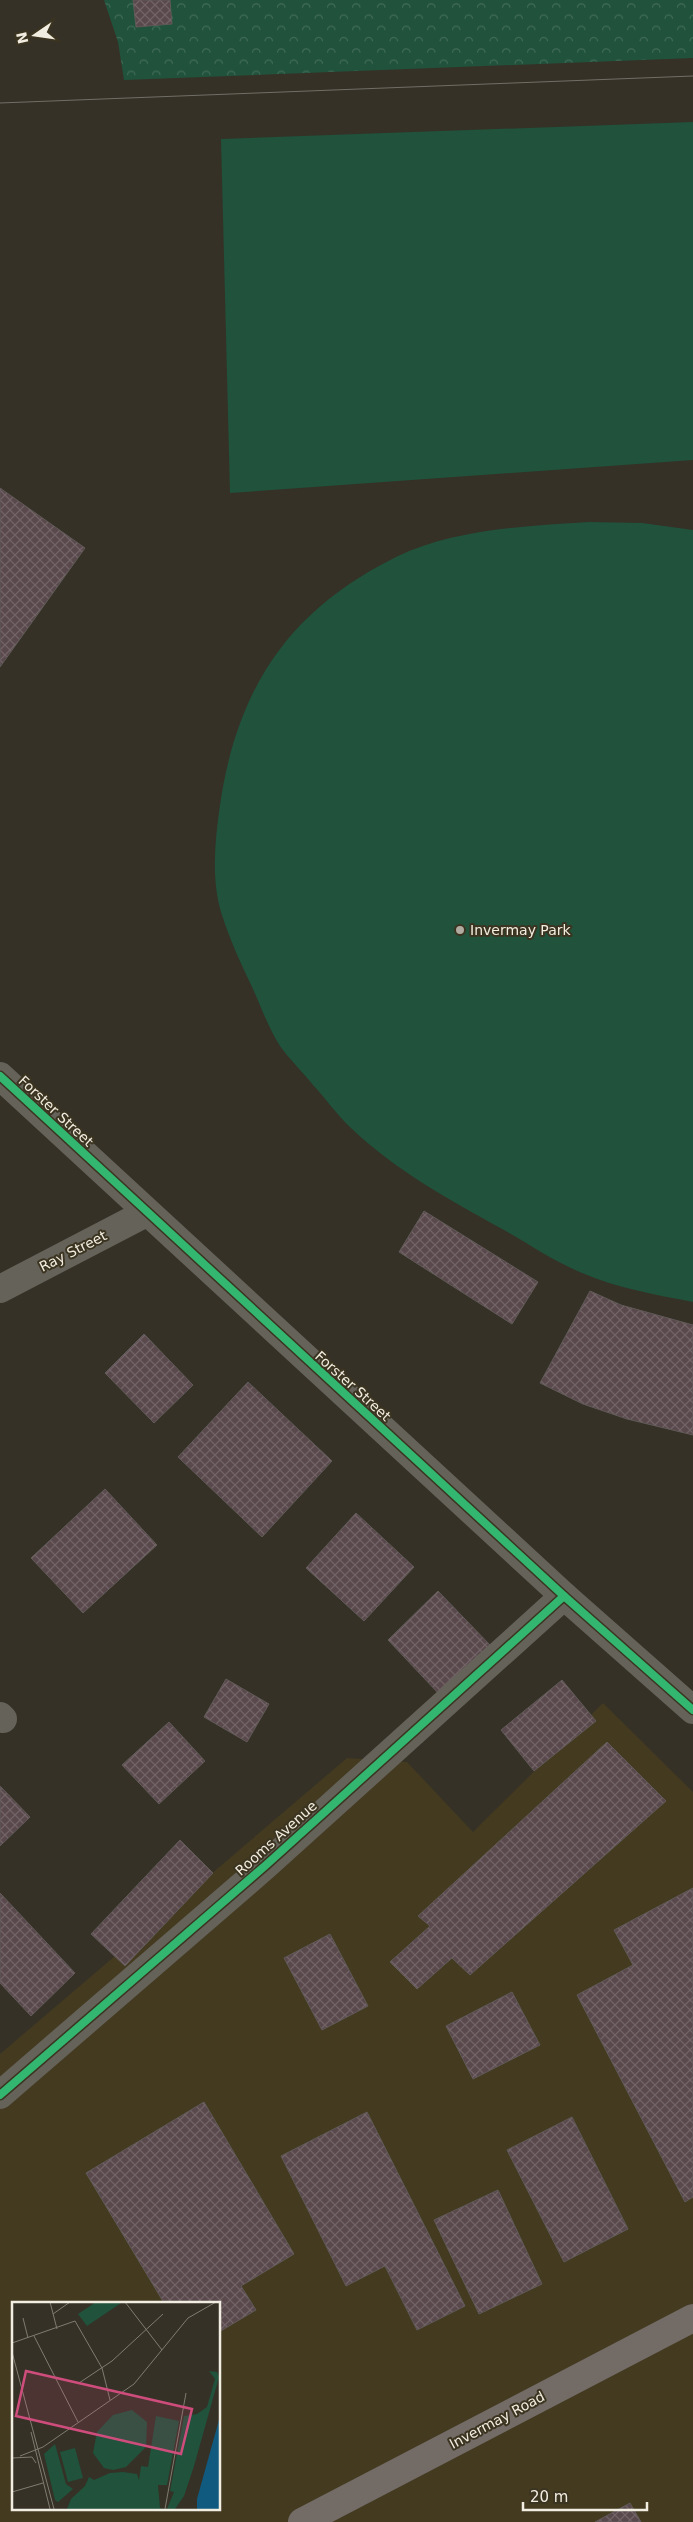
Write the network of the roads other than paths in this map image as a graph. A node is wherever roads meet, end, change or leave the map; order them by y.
1 (0, 1076) edge
2 (146, 1213) junction
3 (0, 1289) edge
4 (564, 1596) junction
5 (693, 1710) edge
6 (0, 2095) edge
7 (693, 2318) edge
8 (302, 2522) edge

1 - 2 street, Forster Street
2 - 3 street, Ray Street
2 - 4 street, Forster Street
4 - 5 street, Forster Street
4 - 6 street, Rooms Avenue
7 - 8 main road, Invermay Road

